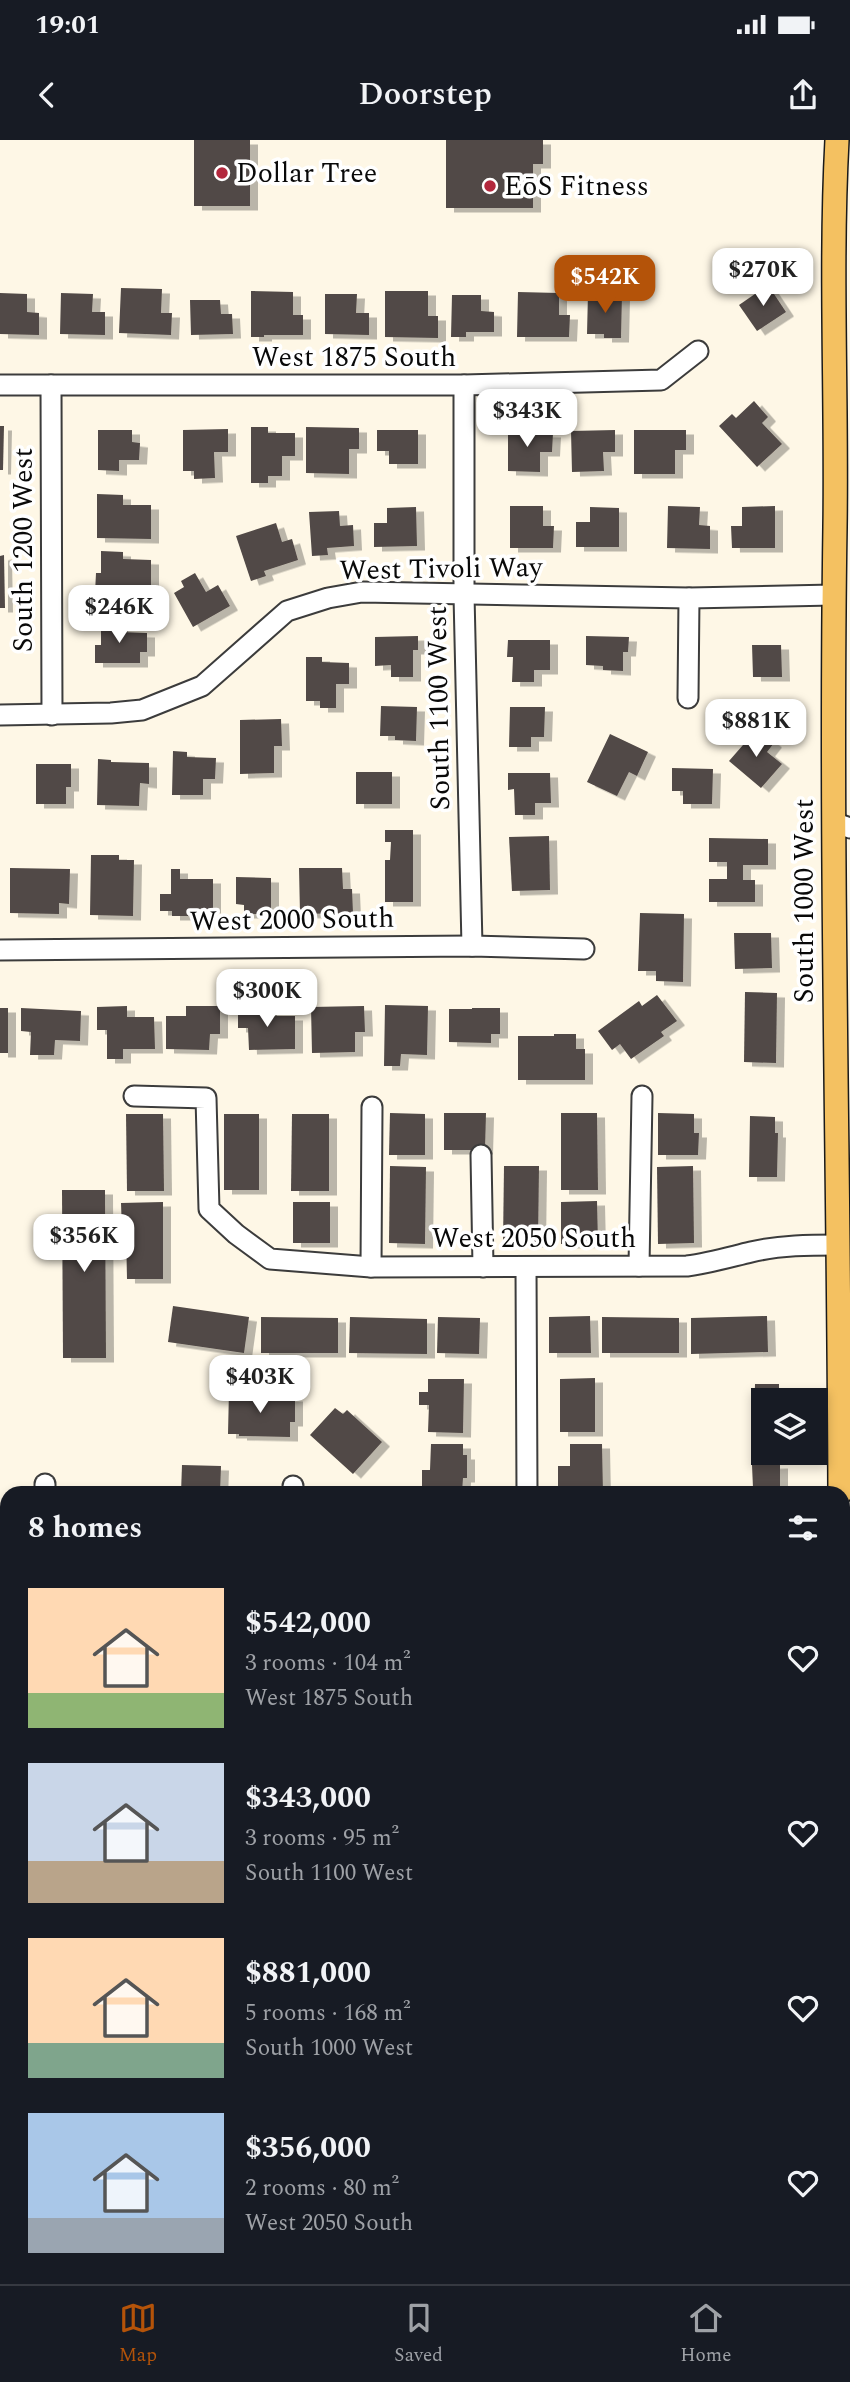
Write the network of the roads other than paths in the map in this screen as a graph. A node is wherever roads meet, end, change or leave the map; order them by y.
1 (837, 140) edge
2 (698, 351) dead end
3 (842, 354) edge
4 (0, 385) edge
5 (51, 385) junction
6 (464, 385) junction
7 (842, 527) edge
8 (464, 595) junction
9 (833, 595) junction
10 (689, 598) junction
11 (688, 698) dead end
12 (841, 702) edge
13 (0, 715) edge
14 (52, 715) junction
15 (844, 822) edge
16 (472, 946) junction
17 (584, 949) dead end
18 (0, 950) edge
19 (842, 1066) edge
20 (134, 1096) dead end
21 (642, 1096) dead end
22 (372, 1107) dead end
23 (481, 1155) dead end
24 (839, 1245) junction
25 (639, 1266) junction
26 (371, 1267) junction
27 (482, 1267) junction
28 (526, 1267) junction
29 (845, 1368) edge
30 (527, 1486) edge
31 (840, 1486) edge

1 - 3 main road, South 1000 West
2 - 6 street, West 1875 South
3 - 7 main road, South 1000 West
4 - 5 street, West 1875 South
5 - 6 street, West 1875 South
5 - 14 street, South 1200 West
6 - 8 street, South 1100 West
7 - 9 main road, South 1000 West
8 - 10 street, West Tivoli Way
8 - 14 street, West Tivoli Way
8 - 16 street, South 1100 West
9 - 10 street, West Tivoli Way
9 - 12 main road, South 1000 West
10 - 11 street
12 - 15 main road, South 1000 West
13 - 14 street, West Tivoli Way
15 - 19 main road, South 1000 West
16 - 17 street, West 2000 South
16 - 18 street, West 2000 South
19 - 24 main road, South 1000 West
20 - 26 street, West 2050 South
21 - 25 street
22 - 26 street
23 - 27 street
24 - 25 street, West 2050 South
24 - 29 main road, South 1000 West
25 - 28 street, West 2050 South
26 - 27 street, West 2050 South
27 - 28 street, West 2050 South
28 - 30 street
29 - 31 main road, South 1000 West

